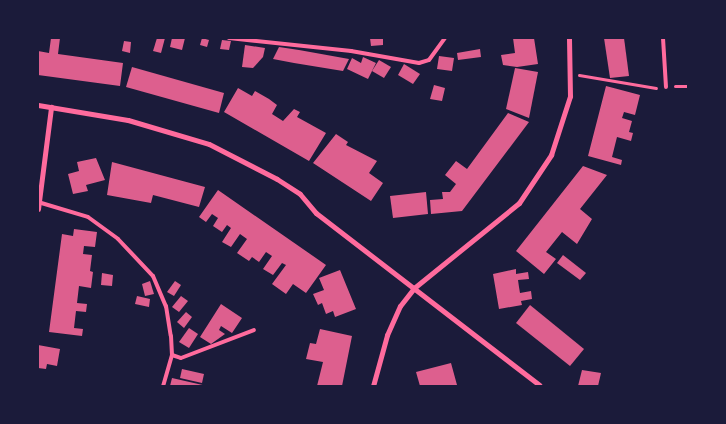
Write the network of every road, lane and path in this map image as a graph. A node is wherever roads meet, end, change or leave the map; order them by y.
1 (228, 38) edge
2 (445, 38) edge
3 (569, 38) edge
4 (663, 38) edge
5 (571, 73) junction
6 (688, 86) edge
7 (666, 87) junction
8 (38, 105) edge
9 (51, 106) junction
10 (38, 202) edge
11 (38, 209) edge
12 (414, 288) junction
13 (254, 330) dead end
14 (172, 355) junction
15 (539, 385) dead end
16 (164, 386) edge
17 (373, 386) edge

1 - 2 lane
3 - 5 street
4 - 7 lane
5 - 7 path
5 - 12 street
6 - 7 path
8 - 9 street
9 - 10 street
9 - 12 street
10 - 11 street
10 - 14 lane
12 - 15 street
12 - 17 street
13 - 14 lane
14 - 16 lane

